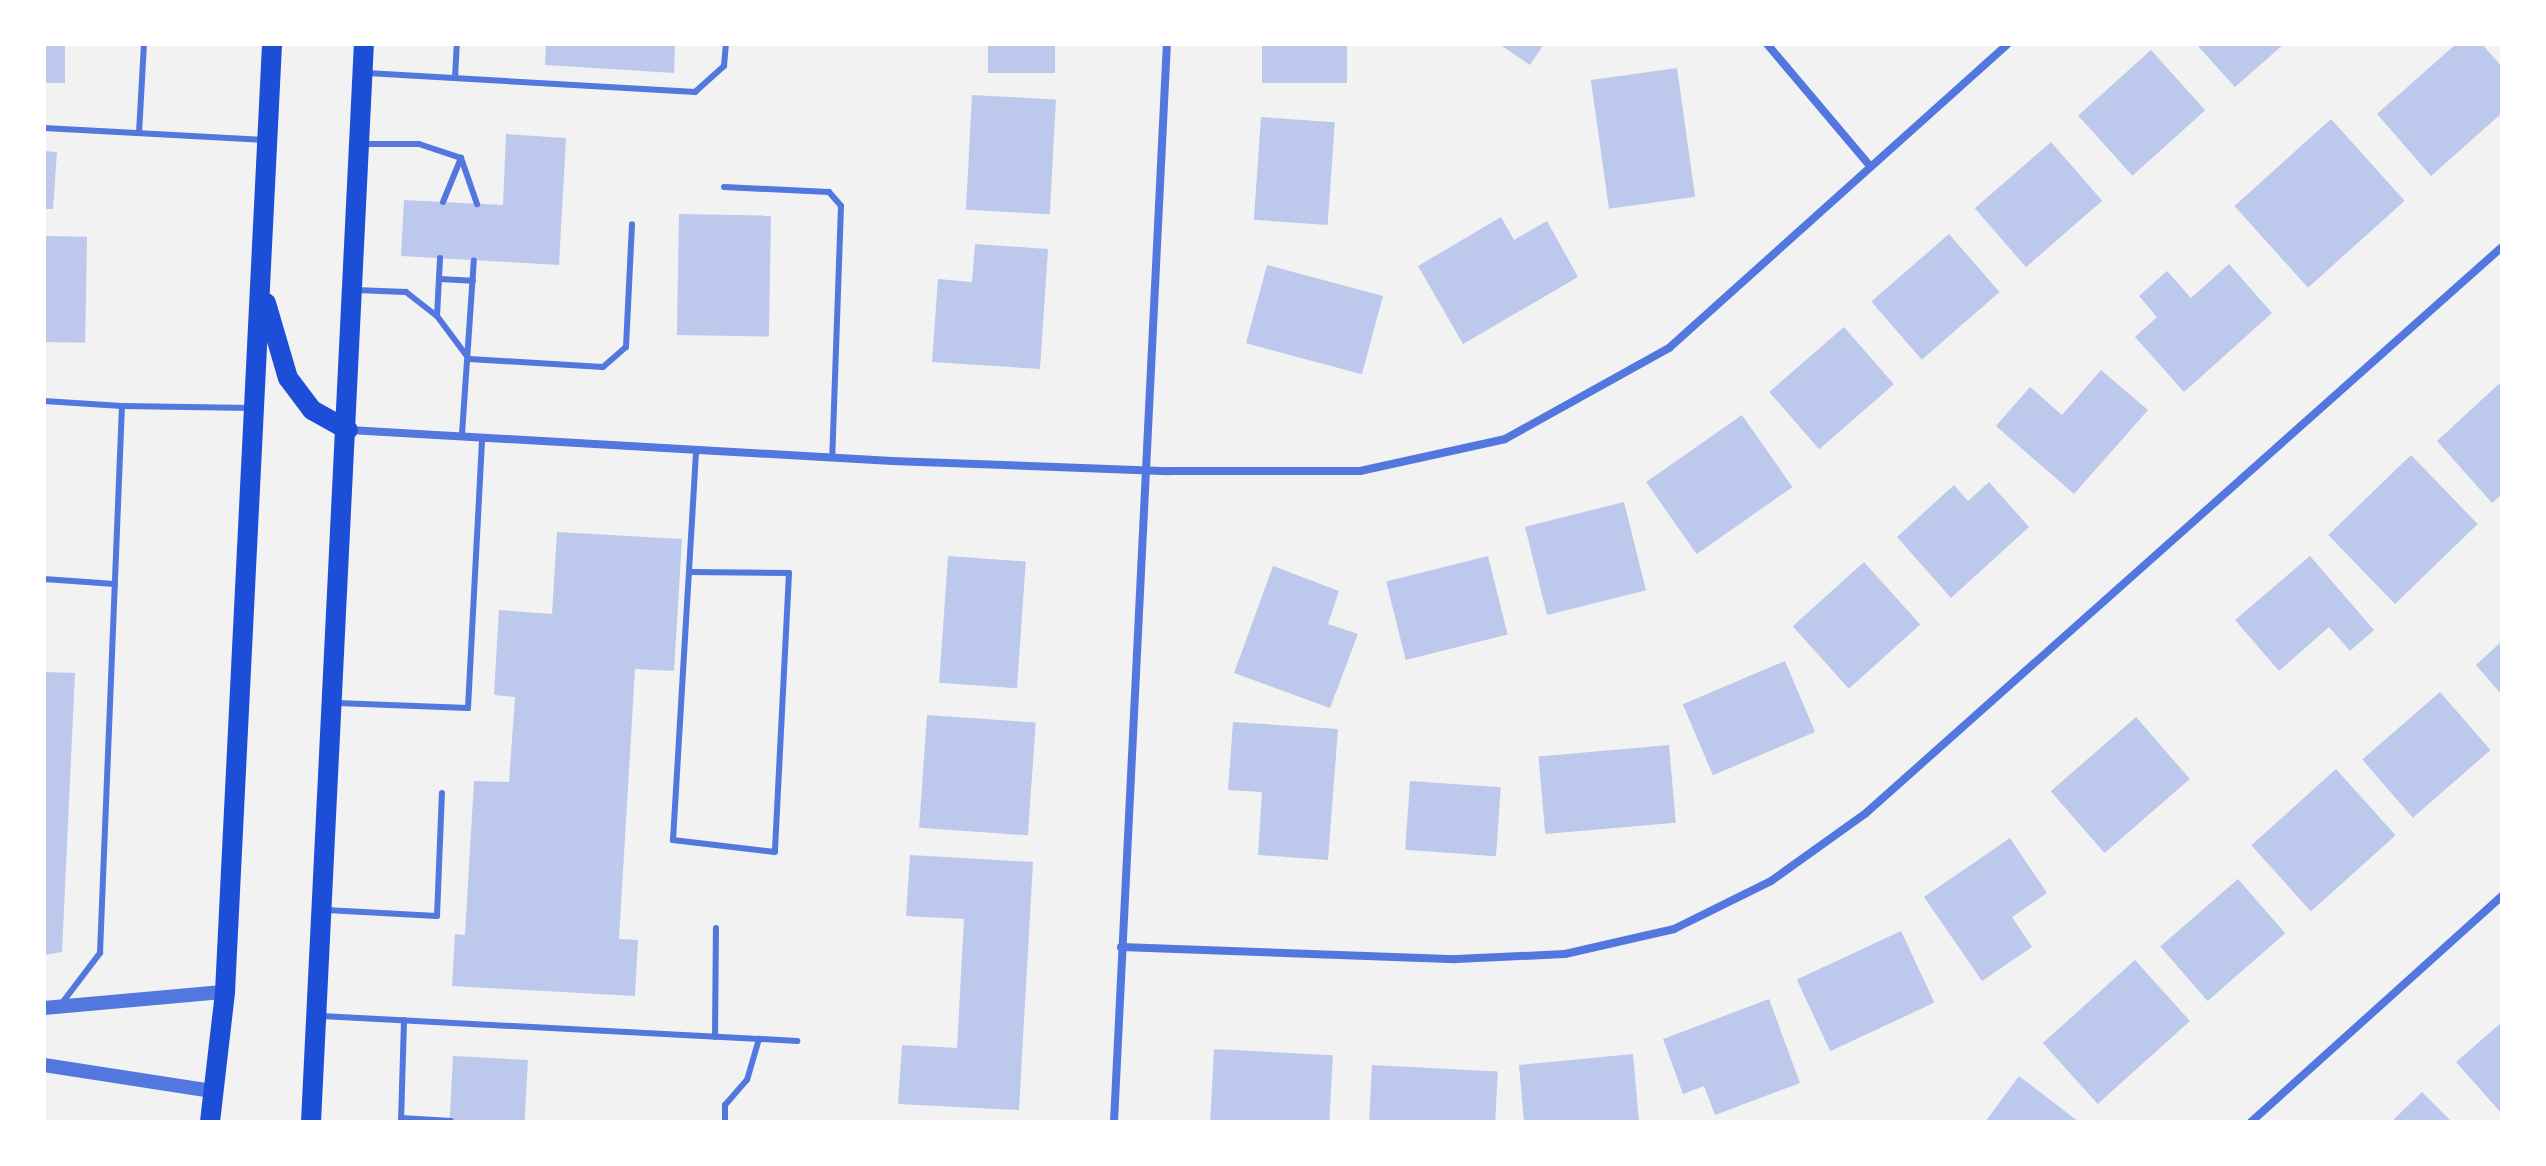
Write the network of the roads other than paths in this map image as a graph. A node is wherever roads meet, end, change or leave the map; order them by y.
1 (144, 44) edge
2 (272, 44) edge
3 (364, 44) edge
4 (457, 44) edge
5 (726, 44) edge
6 (1167, 44) edge
7 (1767, 44) edge
8 (2008, 44) edge
9 (363, 73) junction
10 (455, 78) junction
11 (44, 128) edge
12 (139, 133) junction
13 (267, 140) junction
14 (360, 144) junction
15 (461, 158) junction
16 (1870, 166) junction
17 (724, 187) dead end
18 (443, 202) dead end
19 (477, 204) dead end
20 (632, 224) dead end
21 (2502, 247) edge
22 (440, 258) dead end
23 (474, 260) dead end
24 (439, 279) junction
25 (473, 281) junction
26 (261, 284) junction
27 (355, 290) junction
28 (437, 316) junction
29 (469, 359) junction
30 (44, 401) edge
31 (122, 406) junction
32 (255, 408) junction
33 (348, 430) junction
34 (462, 434) junction
35 (482, 437) junction
36 (696, 450) junction
37 (832, 458) junction
38 (1146, 470) junction
39 (690, 572) junction
40 (44, 579) edge
41 (115, 584) junction
42 (333, 703) junction
43 (442, 793) dead end
44 (2502, 896) edge
45 (322, 910) junction
46 (716, 928) dead end
47 (1121, 947) junction
48 (225, 992) junction
49 (52, 1007) edge
50 (316, 1016) junction
51 (404, 1020) junction
52 (715, 1037) junction
53 (759, 1039) junction
54 (797, 1041) dead end
55 (44, 1065) edge
56 (212, 1091) junction
57 (401, 1120) edge
58 (451, 1121) edge
59 (210, 1122) edge
60 (311, 1122) edge
61 (725, 1122) edge
62 (1114, 1122) edge
63 (2251, 1122) edge

1 - 12 lane
2 - 13 main road
3 - 9 main road
4 - 10 lane
5 - 10 lane
6 - 38 street
7 - 16 street
8 - 16 street
9 - 10 lane
9 - 14 main road
11 - 12 lane
12 - 13 lane
13 - 26 main road
14 - 15 lane
14 - 27 main road
15 - 18 lane
15 - 19 lane
16 - 38 street
17 - 37 lane
20 - 29 lane
21 - 47 street
22 - 24 lane
23 - 25 lane
24 - 25 lane
24 - 28 lane
25 - 29 lane
26 - 32 main road
26 - 33 main road
27 - 28 lane
27 - 33 main road
28 - 29 lane
29 - 34 lane
30 - 31 lane
31 - 32 lane
31 - 41 lane
32 - 48 main road
33 - 34 street
33 - 42 main road
34 - 35 street
35 - 36 street
35 - 42 lane
36 - 37 street
36 - 39 lane
37 - 38 street
38 - 47 street
39 - 39 lane
40 - 41 lane
41 - 49 lane
42 - 45 main road
43 - 45 lane
44 - 63 street
45 - 50 main road
46 - 52 lane
47 - 62 street
48 - 49 street
48 - 56 main road
50 - 51 lane
50 - 60 main road
51 - 52 lane
51 - 57 lane
52 - 53 lane
53 - 54 lane
53 - 61 lane
55 - 56 street
56 - 59 main road
57 - 58 lane

